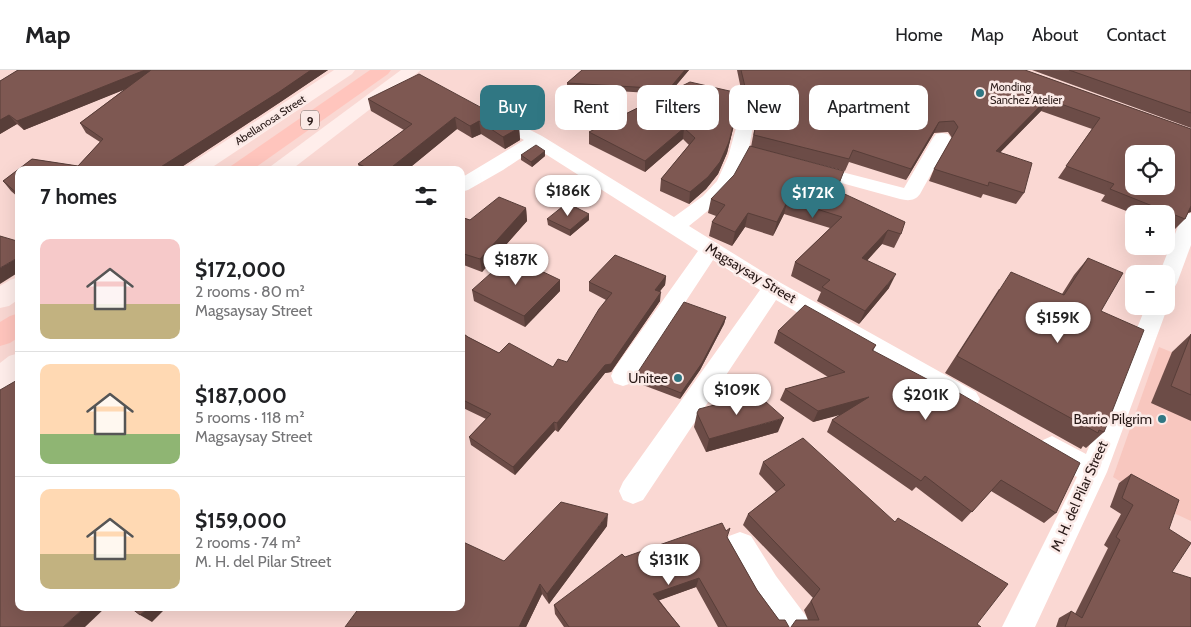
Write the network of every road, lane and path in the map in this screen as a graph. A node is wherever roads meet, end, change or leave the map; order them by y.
1 (346, 70) edge
2 (382, 70) edge
3 (417, 73) edge
4 (478, 107) edge
5 (744, 130) edge
6 (942, 138) dead end
7 (536, 140) junction
8 (739, 151) junction
9 (200, 166) edge
10 (244, 166) edge
11 (284, 166) edge
12 (465, 184) edge
13 (1191, 219) edge
14 (675, 227) junction
15 (710, 249) junction
16 (1173, 265) edge
17 (773, 288) junction
18 (15, 289) edge
19 (0, 299) edge
20 (1154, 315) edge
21 (15, 326) edge
22 (0, 336) edge
23 (15, 367) edge
24 (623, 376) dead end
25 (0, 378) edge
26 (980, 407) edge
27 (1032, 437) edge
28 (1093, 472) junction
29 (633, 491) dead end
30 (740, 546) dead end
31 (795, 627) edge
32 (1018, 627) edge

1 - 9 street, Abellanosa Street
2 - 10 highway, 9
3 - 11 street
4 - 7 street, Magsaysay Street
5 - 8 street
6 - 8 street
7 - 12 street
7 - 14 street, Magsaysay Street
8 - 14 street
13 - 16 street
14 - 15 street, Magsaysay Street
15 - 17 street, Magsaysay Street
15 - 24 street
17 - 26 street, Magsaysay Street
17 - 29 street
18 - 19 street
20 - 28 street, M. H. del Pilar Street
21 - 22 highway
23 - 25 street
27 - 28 street
28 - 32 street, M. H. del Pilar Street
30 - 31 street

